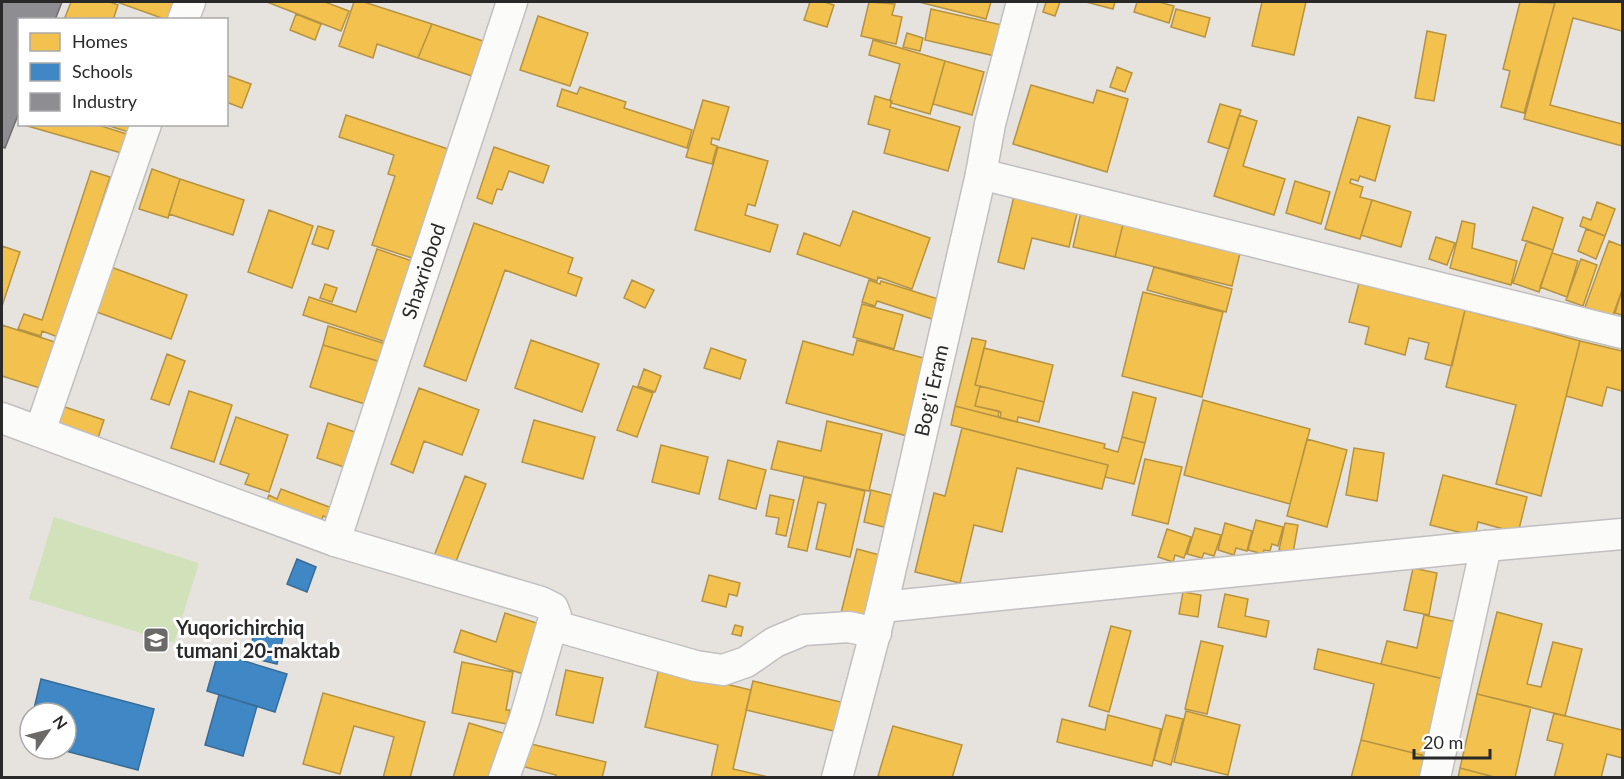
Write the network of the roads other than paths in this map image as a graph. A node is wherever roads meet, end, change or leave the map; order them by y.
1 (190, 2) edge
2 (512, 2) edge
3 (1022, 2) edge
4 (184, 18) edge
5 (145, 126) edge
6 (981, 174) junction
7 (1623, 333) edge
8 (2, 418) edge
9 (40, 431) junction
10 (1623, 534) edge
11 (335, 542) junction
12 (1486, 546) junction
13 (879, 620) junction
14 (552, 625) junction
15 (504, 777) edge
16 (837, 777) edge
17 (1435, 777) edge

1 - 4 street
2 - 11 street, Shaxriobod
3 - 6 street, Bog'i Eram
5 - 9 street
6 - 7 street
6 - 13 street, Bog'i Eram
8 - 9 street
9 - 11 street
10 - 12 street
11 - 14 street
12 - 13 street
12 - 17 street
13 - 14 street
13 - 16 street, Bog'i Eram
14 - 15 street

